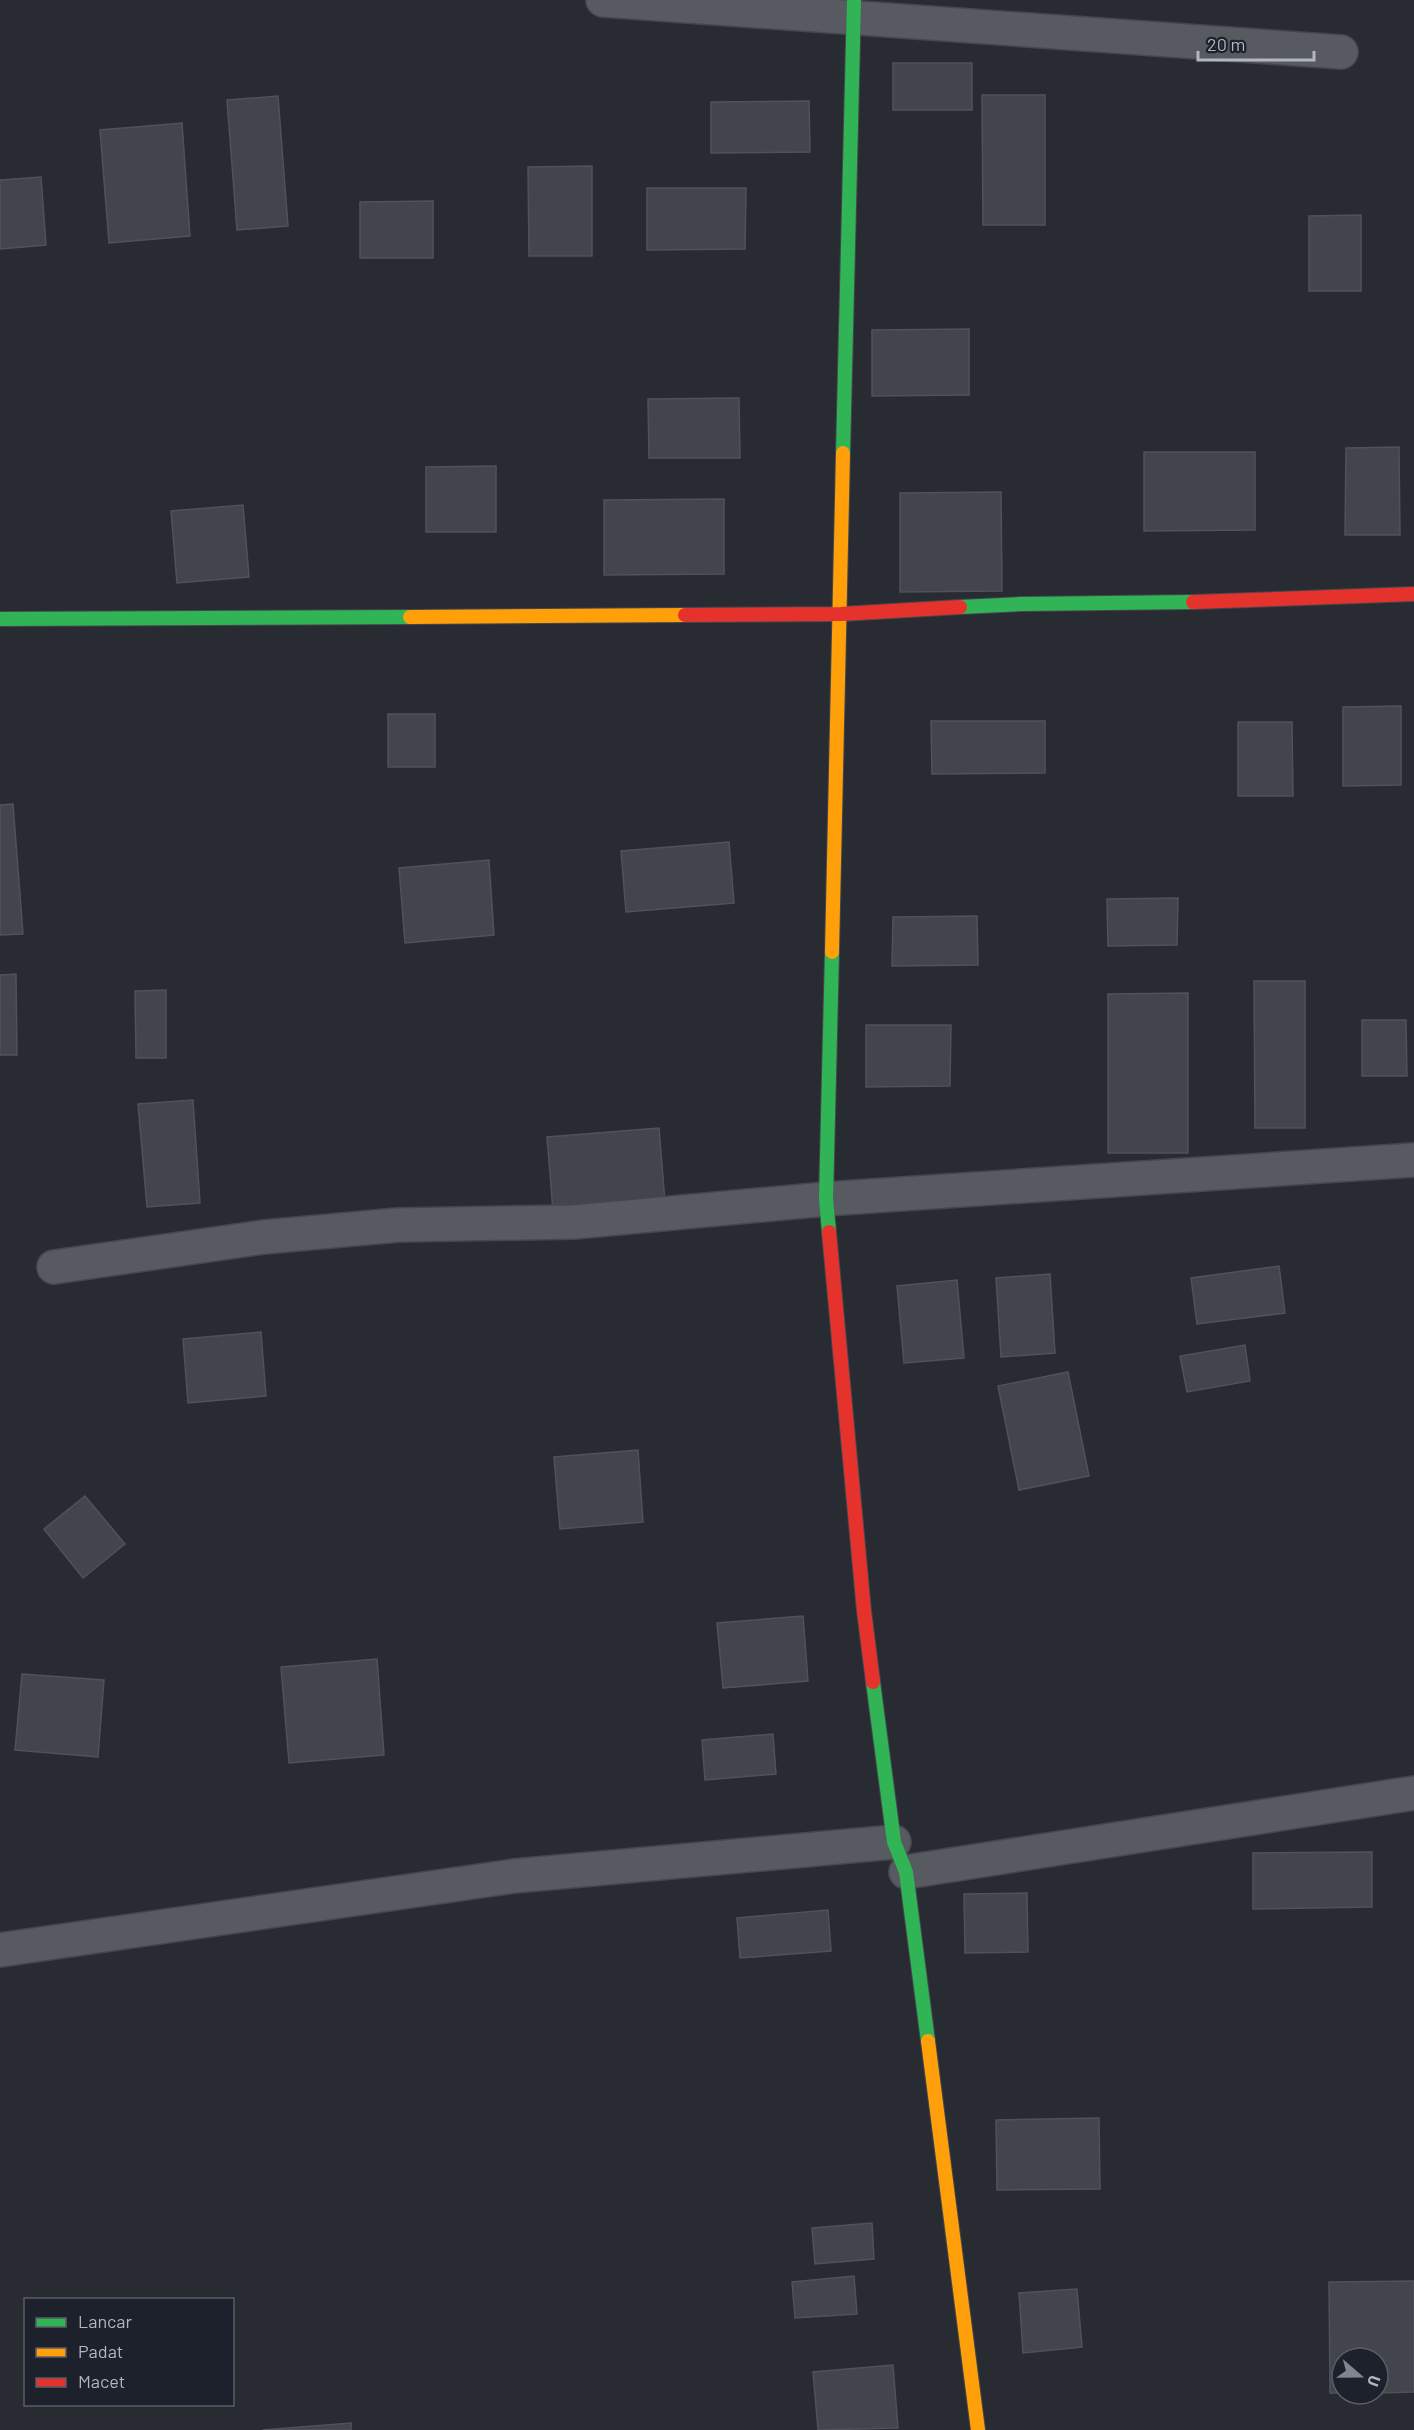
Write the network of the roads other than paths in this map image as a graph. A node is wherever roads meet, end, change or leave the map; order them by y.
1 (603, 0) edge
2 (854, 9) edge
3 (1341, 52) dead end
4 (1414, 594) edge
5 (841, 614) junction
6 (0, 619) edge
7 (1414, 1160) edge
8 (826, 1199) junction
9 (54, 1267) dead end
10 (1414, 1793) edge
11 (894, 1842) junction
12 (906, 1872) junction
13 (0, 1950) edge
14 (978, 2430) edge

1 - 2 street
2 - 3 street
2 - 5 street
4 - 5 street
5 - 6 street
5 - 8 street
7 - 8 street
8 - 9 street
8 - 11 street
10 - 12 street
11 - 12 street
11 - 13 street
12 - 14 street

